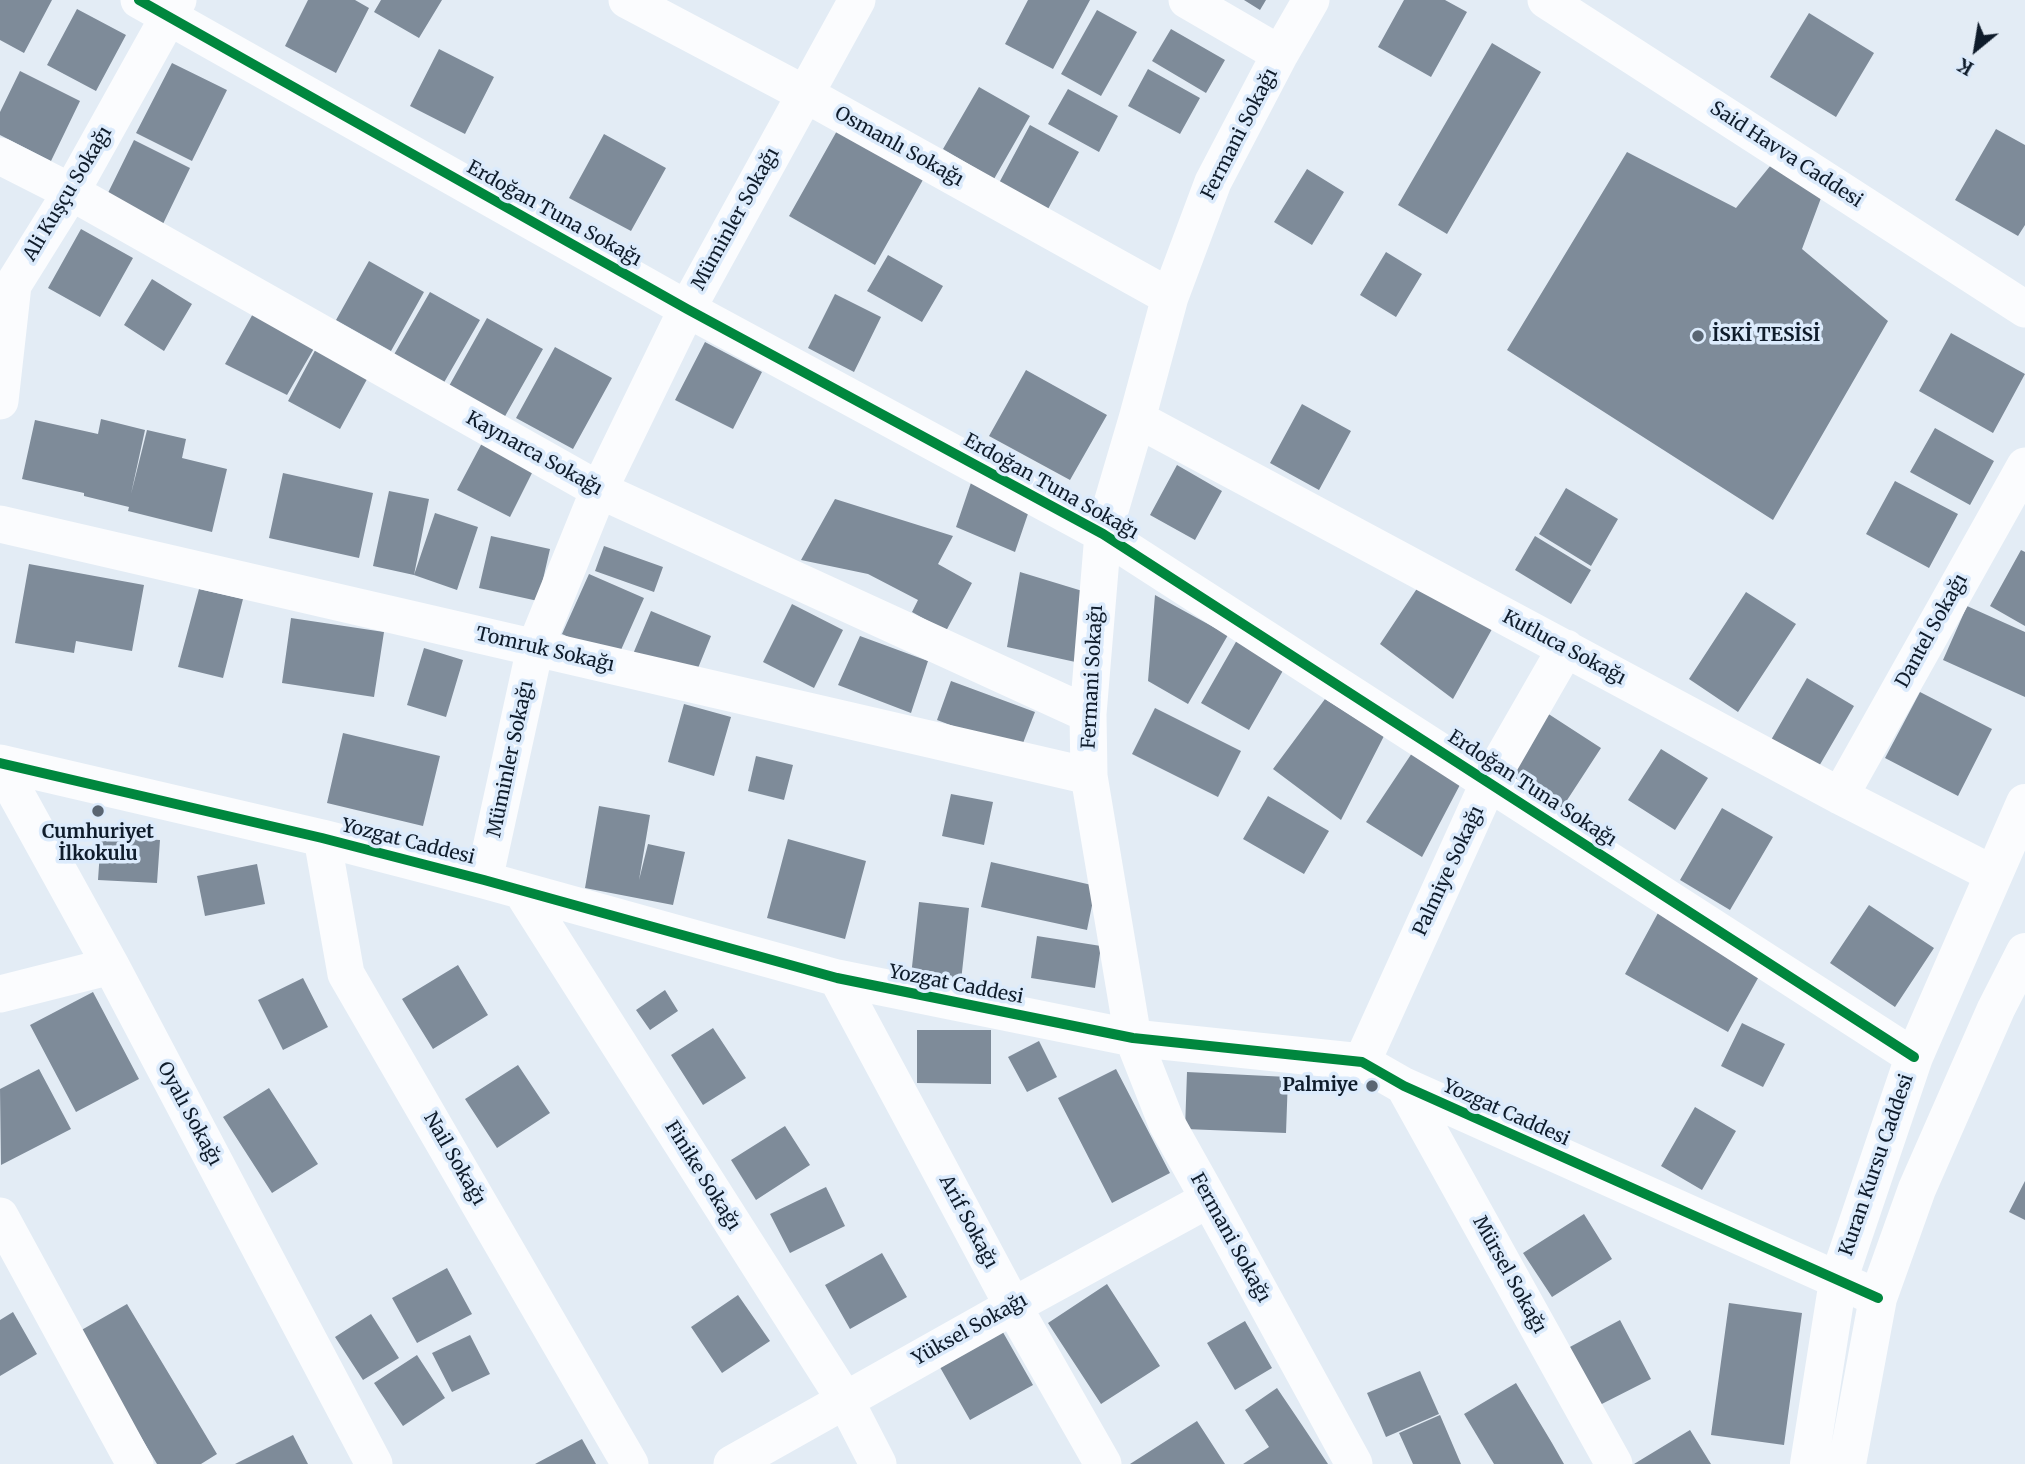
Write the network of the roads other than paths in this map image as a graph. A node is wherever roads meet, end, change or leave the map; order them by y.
1 (627, 0) edge
2 (857, 0) edge
3 (1187, 0) edge
4 (1311, 0) edge
5 (1546, 0) edge
6 (162, 5) edge
7 (1280, 54) junction
8 (805, 94) junction
9 (0, 156) edge
10 (71, 192) junction
11 (7, 285) edge
12 (1170, 297) junction
13 (687, 309) junction
14 (2025, 309) edge
15 (0, 401) edge
16 (1137, 419) junction
17 (2025, 466) edge
18 (599, 491) junction
19 (0, 524) edge
20 (1102, 534) junction
21 (536, 648) junction
22 (1566, 648) junction
23 (1088, 714) junction
24 (0, 764) edge
25 (1089, 776) junction
26 (1489, 782) junction
27 (1840, 796) junction
28 (2025, 803) edge
29 (322, 838) junction
30 (1993, 874) junction
31 (484, 880) junction
32 (521, 890) junction
33 (2025, 952) edge
34 (111, 966) junction
35 (837, 978) junction
36 (0, 994) edge
37 (1133, 1038) junction
38 (1914, 1058) junction
39 (1362, 1062) junction
40 (1404, 1086) junction
41 (1209, 1199) junction
42 (0, 1216) edge
43 (1838, 1281) junction
44 (1878, 1298) junction
45 (1013, 1306) junction
46 (845, 1400) junction
47 (135, 1464) edge
48 (374, 1464) edge
49 (630, 1464) edge
50 (732, 1464) edge
51 (878, 1464) edge
52 (1102, 1464) edge
53 (1354, 1464) edge
54 (1614, 1464) edge
55 (1809, 1464) edge
56 (1847, 1464) edge

1 - 8 street, Osmanlı Sokağı
2 - 8 street, Müminler Sokağı
3 - 7 street
4 - 7 street, Fermani Sokağı
5 - 14 street, Said Havva Caddesi
6 - 10 street, Ali Kuşçu Sokağı
6 - 13 street, Erdoğan Tuna Sokağı
7 - 12 street, Fermani Sokağı
8 - 12 street, Osmanlı Sokağı
8 - 13 street, Müminler Sokağı
9 - 10 street, Kaynarca Sokağı
10 - 11 street, Ali Kuşçu Sokağı
10 - 18 street, Kaynarca Sokağı
11 - 15 street, Ali Kuşçu Sokağı
12 - 16 street, Fermani Sokağı
13 - 18 street, Müminler Sokağı
13 - 20 street, Erdoğan Tuna Sokağı
16 - 20 street, Fermani Sokağı
16 - 22 street, Kutluca Sokağı
17 - 27 street, Dantel Sokağı
18 - 21 street, Müminler Sokağı
18 - 23 street, Kaynarca Sokağı
19 - 21 street, Tomruk Sokağı
20 - 23 street, Fermani Sokağı
20 - 26 street, Erdoğan Tuna Sokağı
21 - 25 street, Tomruk Sokağı
21 - 31 street, Müminler Sokağı
22 - 26 street, Palmiye Sokağı
22 - 27 street, Kutluca Sokağı
23 - 25 street, Fermani Sokağı
24 - 29 street, Yozgat Caddesi
24 - 34 street, Oyalı Sokağı
25 - 37 street, Fermani Sokağı
26 - 38 street, Erdoğan Tuna Sokağı
26 - 39 street, Palmiye Sokağı
27 - 30 street, Kutluca Sokağı
28 - 30 main road, Kuran Kursu Caddesi
29 - 31 street, Yozgat Caddesi
29 - 49 street, Nail Sokağı
30 - 38 main road, Kuran Kursu Caddesi
31 - 32 street, Yozgat Caddesi
32 - 35 street, Yozgat Caddesi
32 - 46 street, Finike Sokağı
33 - 44 main road
34 - 36 street
34 - 48 street, Oyalı Sokağı
35 - 37 street, Yozgat Caddesi
35 - 45 street, Arif Sokağı
37 - 39 street, Yozgat Caddesi
37 - 41 street, Fermani Sokağı
38 - 43 main road, Kuran Kursu Caddesi
39 - 40 street, Yozgat Caddesi
40 - 43 street, Yozgat Caddesi
40 - 54 street, Mürsel Sokağı
41 - 45 street, Yüksel Sokağı
41 - 53 street, Fermani Sokağı
42 - 47 street
43 - 44 street, Yozgat Caddesi
43 - 55 main road, Kuran Kursu Caddesi
44 - 56 main road
45 - 46 street, Yüksel Sokağı
45 - 52 street, Arif Sokağı
46 - 50 street, Yüksel Sokağı
46 - 51 street, Finike Sokağı

